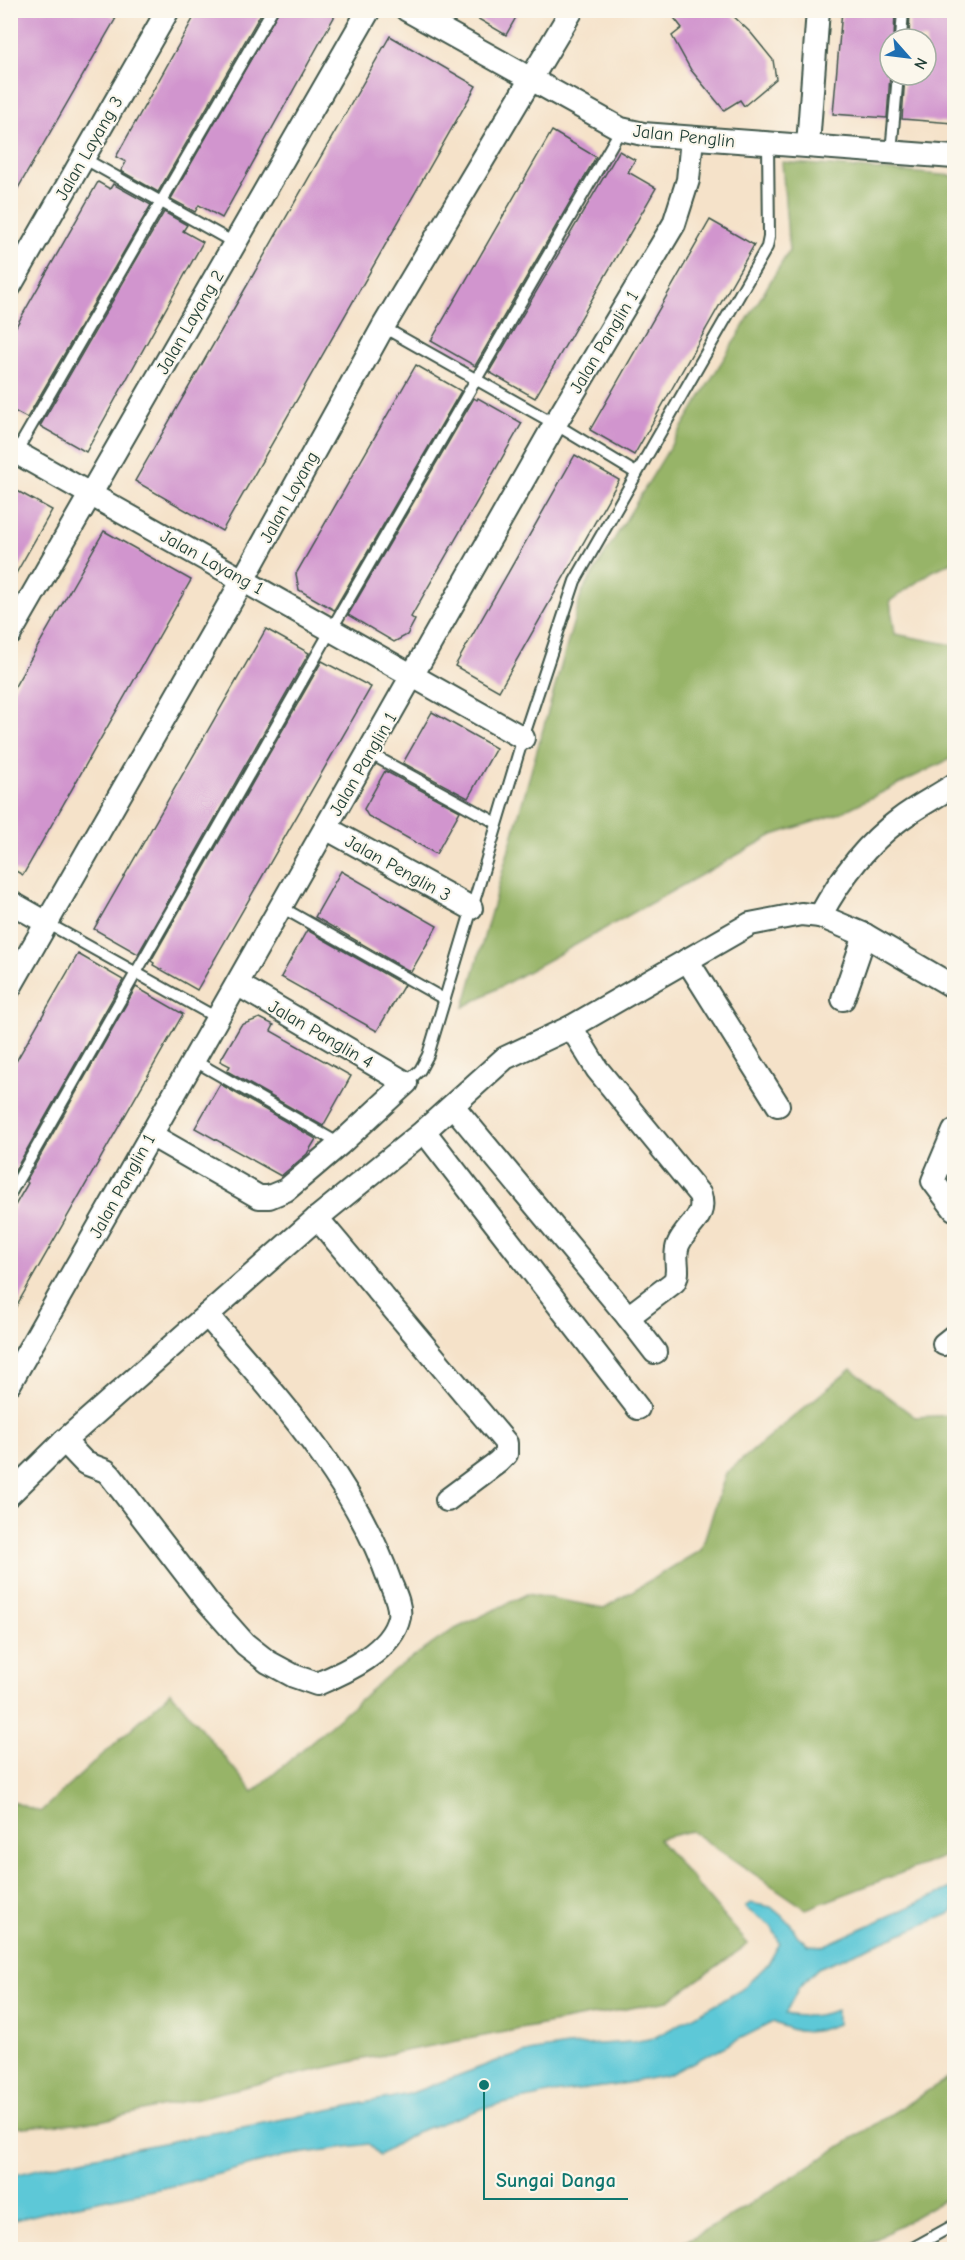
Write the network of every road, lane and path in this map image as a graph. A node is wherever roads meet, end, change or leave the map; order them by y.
1 (168, 10) edge
2 (272, 10) edge
3 (369, 10) edge
4 (407, 10) edge
5 (572, 10) edge
6 (818, 10) edge
7 (903, 10) edge
8 (902, 27) edge
9 (532, 80) junction
10 (897, 87) edge
11 (621, 129) junction
12 (692, 138) junction
13 (768, 144) junction
14 (808, 145) junction
15 (891, 152) junction
16 (954, 157) edge
17 (83, 158) junction
18 (162, 202) junction
19 (236, 244) junction
20 (10, 286) edge
21 (383, 327) junction
22 (476, 380) junction
23 (555, 424) junction
24 (12, 454) edge
25 (636, 473) junction
26 (90, 494) junction
27 (243, 580) junction
28 (331, 630) junction
29 (10, 634) edge
30 (413, 676) junction
31 (523, 738) junction
32 (369, 753) junction
33 (954, 785) edge
34 (497, 822) junction
35 (326, 828) junction
36 (10, 902) edge
37 (281, 907) junction
38 (471, 908) junction
39 (820, 916) junction
40 (47, 923) junction
41 (865, 935) junction
42 (687, 960) junction
43 (137, 973) junction
44 (237, 984) junction
45 (10, 987) edge
46 (954, 987) edge
47 (444, 999) junction
48 (843, 999) dead end
49 (217, 1018) junction
50 (571, 1027) junction
51 (193, 1060) junction
52 (405, 1083) junction
53 (778, 1105) dead end
54 (453, 1106) junction
55 (424, 1131) junction
56 (954, 1131) edge
57 (151, 1135) junction
58 (340, 1144) junction
59 (10, 1194) edge
60 (954, 1209) edge
61 (317, 1218) junction
62 (207, 1316) junction
63 (628, 1317) junction
64 (655, 1352) dead end
65 (10, 1383) edge
66 (638, 1408) dead end
67 (57, 1448) junction
68 (10, 1470) edge
69 (10, 1494) edge
70 (447, 1500) dead end
71 (954, 2225) edge
72 (909, 2250) edge

1 - 17 street, Jalan Layang 3
2 - 18 lane
3 - 19 street, Jalan Layang 2
4 - 9 street, Jalan Penglin
5 - 9 street, Jalan Layang
6 - 14 street
7 - 8 lane
9 - 11 street, Jalan Penglin
9 - 21 street, Jalan Layang
10 - 15 lane
11 - 12 street, Jalan Penglin
11 - 22 lane
12 - 13 street, Jalan Penglin
12 - 23 street, Jalan Panglin 1
13 - 14 street, Jalan Penglin
13 - 25 lane
14 - 15 street, Jalan Penglin
15 - 16 street, Jalan Penglin
17 - 18 lane
17 - 20 street, Jalan Layang 3
18 - 19 lane
18 - 24 lane
19 - 26 street, Jalan Layang 2
21 - 22 lane
21 - 27 street, Jalan Layang
22 - 23 lane
22 - 28 lane
23 - 25 lane
23 - 30 street, Jalan Panglin 1
24 - 26 street, Jalan Layang 1
25 - 31 lane
26 - 27 street, Jalan Layang 1
26 - 29 street, Jalan Layang 2
27 - 28 street, Jalan Layang 1
27 - 40 street, Jalan Layang
28 - 30 street, Jalan Layang 1
28 - 43 lane
30 - 31 street, Jalan Layang 1
30 - 32 street, Jalan Panglin 1
31 - 34 lane
32 - 34 lane
32 - 35 street, Jalan Panglin 1
33 - 39 street
34 - 38 lane
35 - 37 street, Jalan Panglin 1
35 - 38 street, Jalan Penglin 3
36 - 40 street
37 - 44 street, Jalan Panglin 1
37 - 47 lane
38 - 47 lane
39 - 41 street
39 - 42 street
40 - 43 lane
40 - 45 street, Jalan Layang
41 - 46 street
41 - 48 street
42 - 50 street
42 - 53 street
43 - 49 lane
43 - 59 lane
44 - 49 street, Jalan Panglin 1
44 - 52 street, Jalan Panglin 4
47 - 52 lane
49 - 51 street, Jalan Panglin 1
50 - 54 street
50 - 63 street
51 - 57 street, Jalan Panglin 1
51 - 58 lane
52 - 58 street
54 - 55 street
54 - 63 street
55 - 61 street
55 - 66 street
56 - 60 street
57 - 58 street
57 - 65 street, Jalan Panglin 1
61 - 62 street
61 - 70 street
62 - 67 street
62 - 67 street
63 - 64 street
67 - 68 street
67 - 69 street
71 - 72 lane

